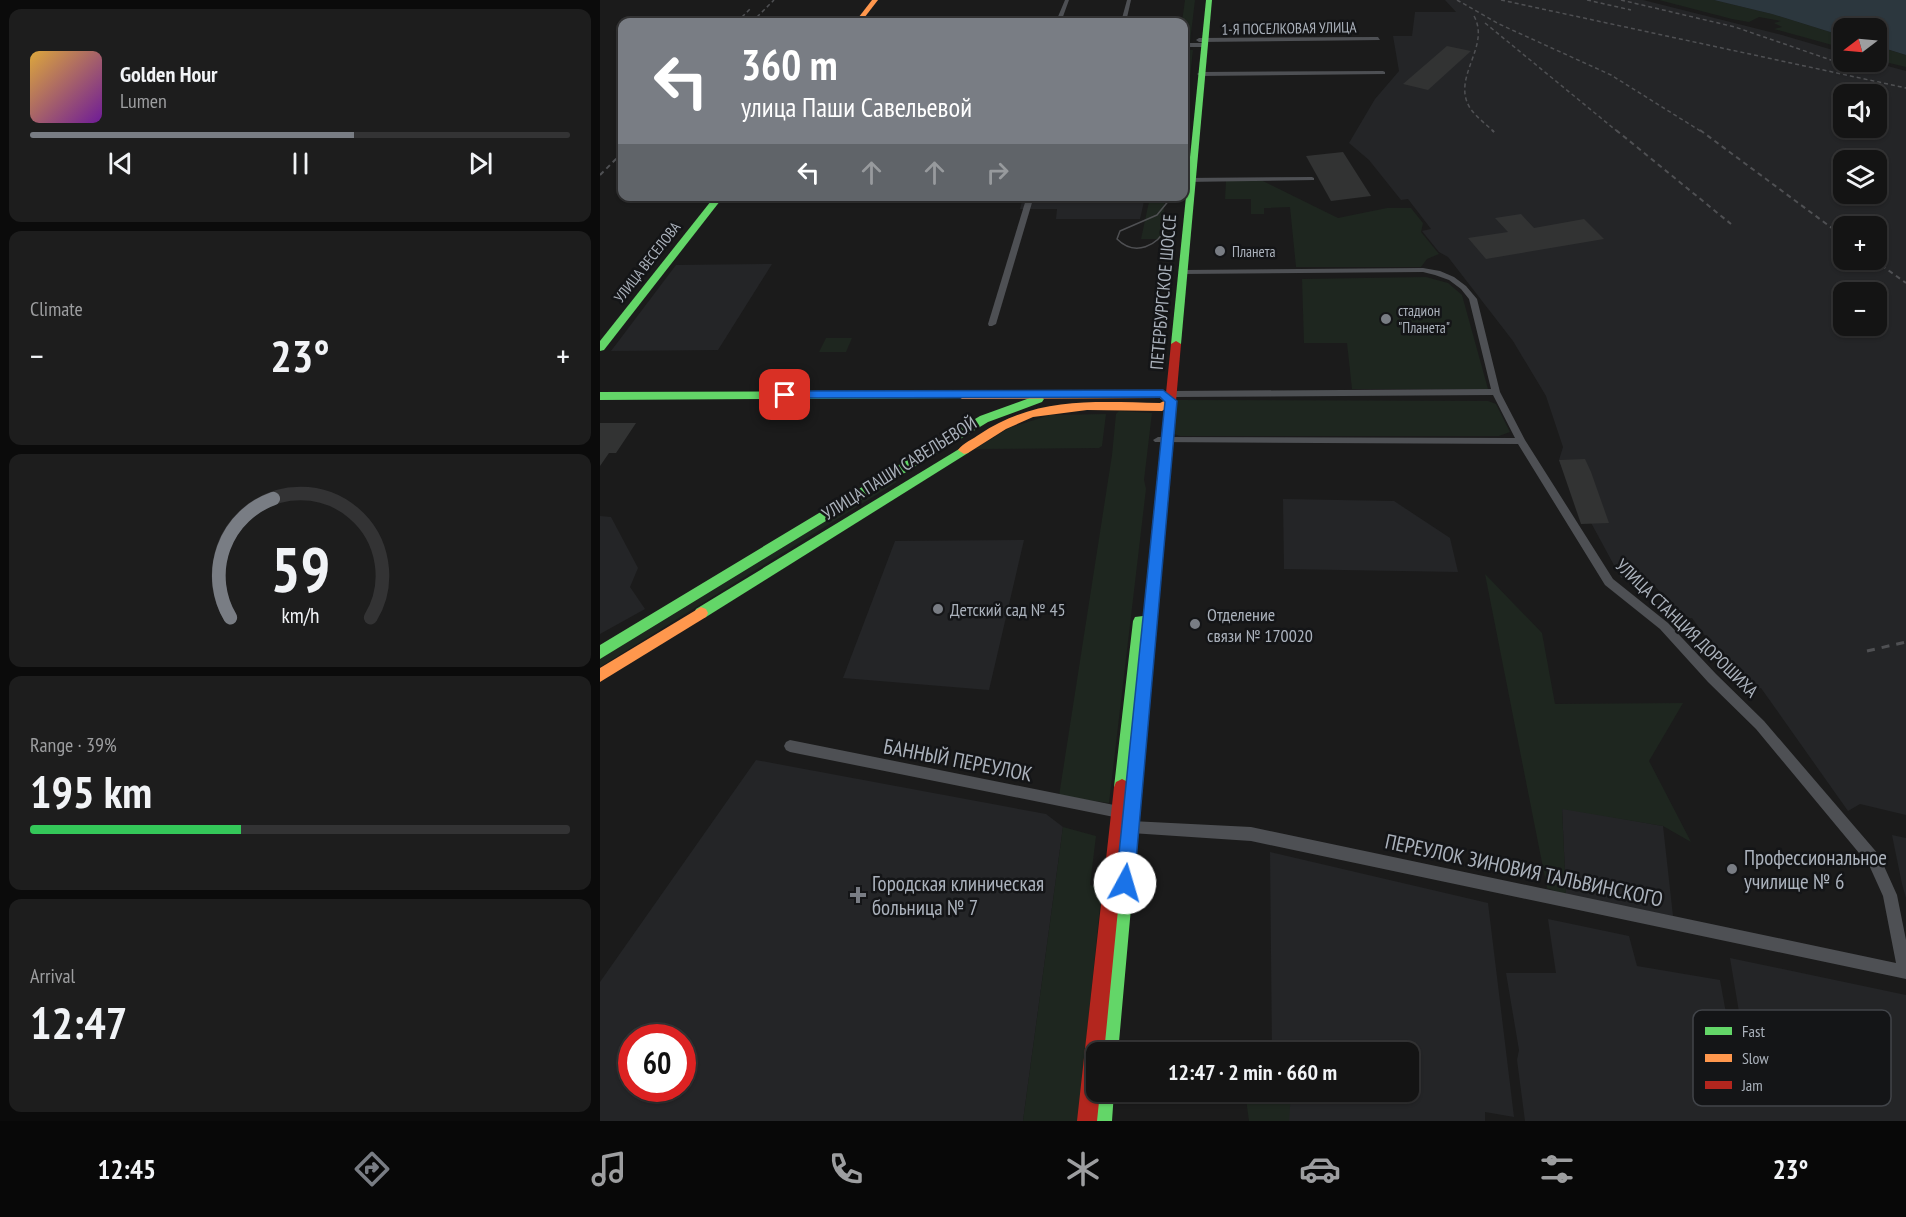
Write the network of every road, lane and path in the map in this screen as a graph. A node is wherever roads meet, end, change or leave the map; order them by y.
1 (875, 0) edge
2 (1067, 0) edge
3 (1129, 0) edge
4 (1204, 0) edge
5 (1209, 0) edge
6 (861, 18) edge
7 (1060, 18) edge
8 (1124, 18) edge
9 (1378, 39) dead end
10 (1202, 43) junction
11 (1188, 45) edge
12 (1383, 73) dead end
13 (1197, 74) junction
14 (1188, 155) edge
15 (1312, 178) dead end
16 (1188, 182) edge
17 (716, 201) edge
18 (1029, 201) edge
19 (1182, 201) edge
20 (1184, 201) edge
21 (1184, 218) junction
22 (1179, 272) junction
23 (992, 324) dead end
24 (600, 348) edge
25 (1496, 392) junction
26 (973, 394) junction
27 (992, 394) junction
28 (1058, 394) junction
29 (600, 396) edge
30 (1167, 399) junction
31 (1013, 413) junction
32 (984, 419) junction
33 (1163, 440) junction
34 (1521, 441) junction
35 (600, 653) edge
36 (600, 676) edge
37 (790, 746) dead end
38 (1119, 812) junction
39 (1131, 826) junction
40 (1102, 964) junction
41 (1117, 964) junction
42 (1905, 972) edge
43 (1109, 1042) edge
44 (1103, 1102) edge
45 (1087, 1121) edge
46 (1102, 1121) edge

1 - 6 main road
2 - 7 street
3 - 8 street
4 - 10 main road, ПЕТЕРБУРГСКОЕ ШОССЕ
5 - 10 main road, ПЕТЕРБУРГСКОЕ ШОССЕ
9 - 10 street, 1-Я ПОСЕЛКОВАЯ УЛИЦА
10 - 11 street, 1-Я ПОСЕЛКОВАЯ УЛИЦА
10 - 13 main road, ПЕТЕРБУРГСКОЕ ШОССЕ
12 - 13 street
13 - 14 main road, ПЕТЕРБУРГСКОЕ ШОССЕ
15 - 16 street
17 - 24 main road, УЛИЦА ВЕСЕЛОВА
18 - 23 street
19 - 21 main road, ПЕТЕРБУРГСКОЕ ШОССЕ
20 - 21 main road, ПЕТЕРБУРГСКОЕ ШОССЕ
21 - 22 main road, ПЕТЕРБУРГСКОЕ ШОССЕ
22 - 25 street, УЛИЦА СТАНЦИЯ ДОРОШИХА
22 - 30 main road, ПЕТЕРБУРГСКОЕ ШОССЕ
25 - 30 street
25 - 34 street, УЛИЦА СТАНЦИЯ ДОРОШИХА
26 - 27 main road, УЛИЦА ПАШИ САВЕЛЬЕВОЙ
26 - 29 main road, УЛИЦА ПАШИ САВЕЛЬЕВОЙ
26 - 32 main road
27 - 28 main road, УЛИЦА ПАШИ САВЕЛЬЕВОЙ
27 - 31 main road
28 - 30 main road, УЛИЦА ПАШИ САВЕЛЬЕВОЙ
28 - 31 main road, УЛИЦА ПАШИ САВЕЛЬЕВОЙ
30 - 31 main road, УЛИЦА ПАШИ САВЕЛЬЕВОЙ
30 - 33 main road, ПЕТЕРБУРГСКОЕ ШОССЕ
31 - 32 main road, УЛИЦА ПАШИ САВЕЛЬЕВОЙ
31 - 36 main road, УЛИЦА ПАШИ САВЕЛЬЕВОЙ
32 - 35 main road, УЛИЦА ПАШИ САВЕЛЬЕВОЙ
33 - 34 street
33 - 38 main road, ПЕТЕРБУРГСКОЕ ШОССЕ
33 - 39 main road, ПЕТЕРБУРГСКОЕ ШОССЕ
34 - 42 street, УЛИЦА СТАНЦИЯ ДОРОШИХА
37 - 38 street, БАННЫЙ ПЕРЕУЛОК
38 - 39 main road
38 - 40 main road, ПЕТЕРБУРГСКОЕ ШОССЕ
39 - 41 main road, ПЕТЕРБУРГСКОЕ ШОССЕ
39 - 42 street, ПЕРЕУЛОК ЗИНОВИЯ ТАЛЬВИНСКОГО
40 - 41 main road
40 - 45 main road, ПЕТЕРБУРГСКОЕ ШОССЕ
41 - 43 main road, ПЕТЕРБУРГСКОЕ ШОССЕ
44 - 46 main road

